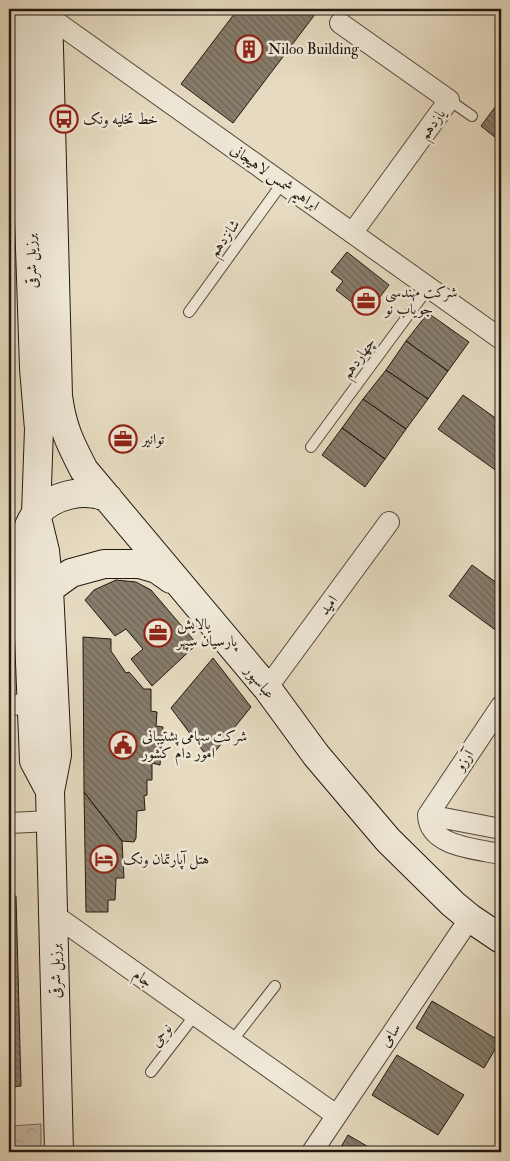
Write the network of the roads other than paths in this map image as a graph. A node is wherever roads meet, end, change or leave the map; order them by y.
1 (22, 9) edge
2 (48, 12) edge
3 (340, 23) dead end
4 (450, 100) junction
5 (472, 116) dead end
6 (284, 182) junction
7 (352, 232) junction
8 (429, 287) junction
9 (189, 312) dead end
10 (501, 339) edge
11 (34, 368) junction
12 (58, 396) junction
13 (39, 429) junction
14 (311, 447) dead end
15 (108, 498) junction
16 (36, 514) junction
17 (389, 522) dead end
18 (35, 553) junction
19 (181, 585) junction
20 (49, 589) junction
21 (267, 688) junction
22 (20, 705) edge
23 (501, 706) edge
24 (50, 790) junction
25 (428, 815) junction
26 (51, 821) junction
27 (9, 823) edge
28 (501, 829) edge
29 (501, 854) edge
30 (53, 914) junction
31 (470, 918) junction
32 (501, 940) edge
33 (275, 986) dead end
34 (195, 1015) junction
35 (232, 1042) junction
36 (151, 1072) dead end
37 (336, 1116) junction
38 (59, 1152) edge
39 (312, 1152) edge

1 - 11 main road, برزیل شرقی
2 - 6 street, ابراهیم شمس لاهیجانی
2 - 12 main road, برزیل شرقی
3 - 4 street, یازدهم
4 - 5 lane
4 - 7 street, یازدهم
6 - 7 street, ابراهیم شمس لاهیجانی
6 - 9 lane, شانزدهم
7 - 8 street, ابراهیم شمس لاهیجانی
8 - 10 street, ابراهیم شمس لاهیجانی
8 - 14 lane, چهاردهم
11 - 12 main road
11 - 13 main road, برزیل شرقی
12 - 13 main road
12 - 15 main road, عباسپور
13 - 16 main road, برزیل شرقی
15 - 16 main road
15 - 19 main road, عباسپور
16 - 18 main road, برزیل شرقی
17 - 21 street, امید
18 - 20 main road, برزیل شرقی
18 - 22 main road, برزیل شرقی
19 - 20 main road
19 - 21 main road, عباسپور
20 - 24 main road, برزیل شرقی
21 - 31 main road, عباسپور
22 - 24 main road, برزیل شرقی
23 - 25 street, آرزو
24 - 26 main road, برزیل شرقی
25 - 28 street
25 - 29 street
26 - 27 street
26 - 30 main road, برزیل شرقی
30 - 34 street, جام
30 - 38 main road, برزیل شرقی
31 - 32 main road, عباسپور
31 - 37 street, سامی
33 - 35 lane
34 - 35 street, جام
34 - 36 lane, نوحی
35 - 37 street, جام
37 - 39 street, سامی

